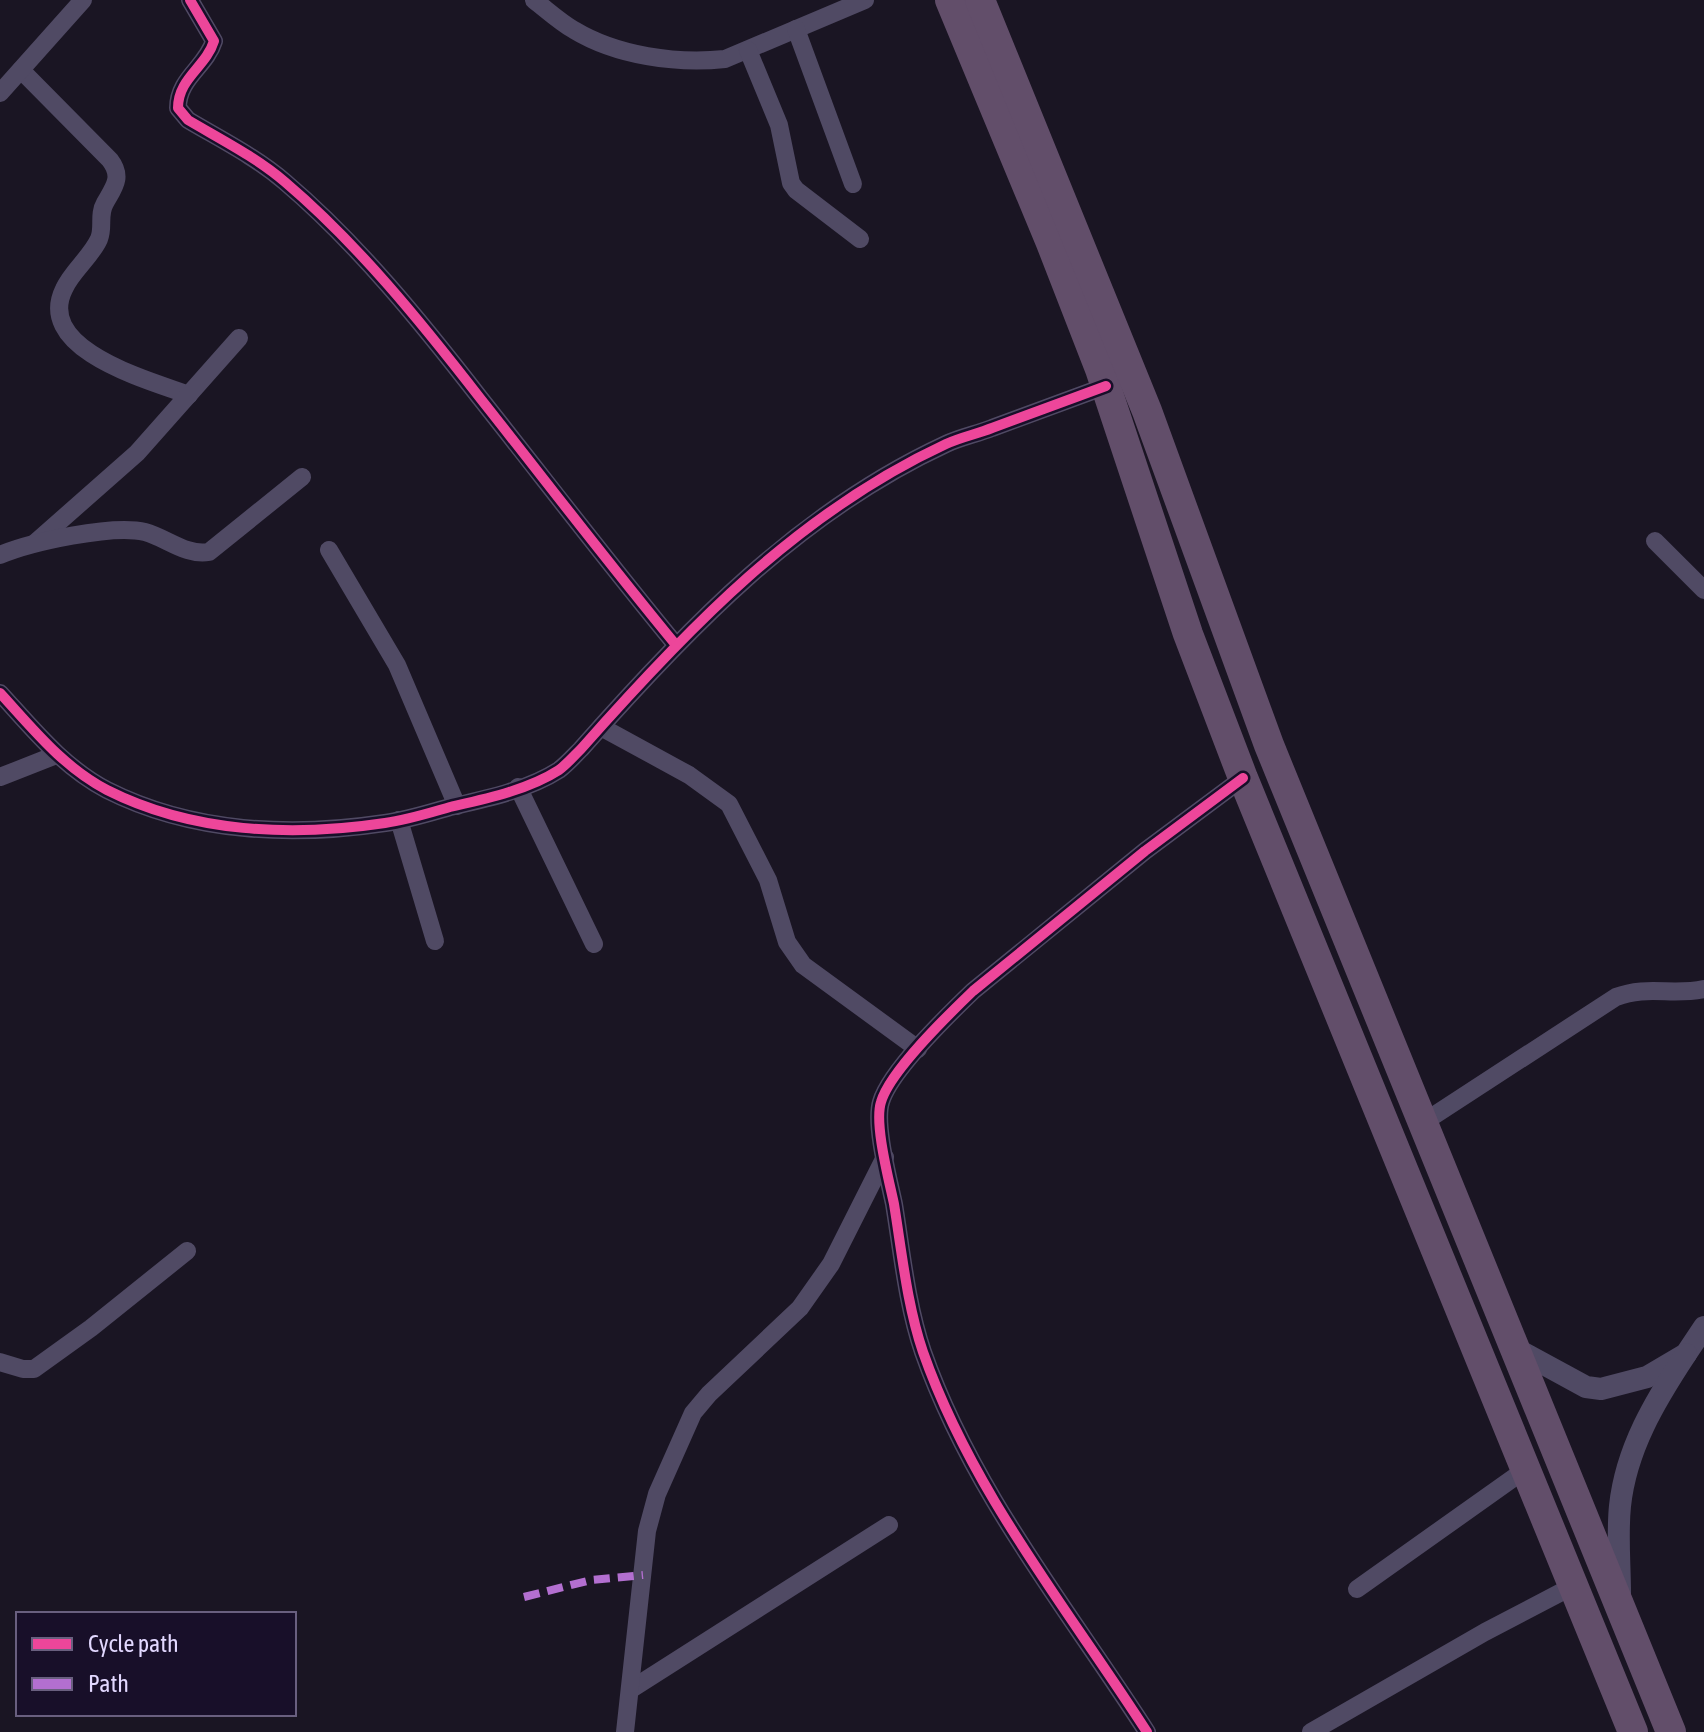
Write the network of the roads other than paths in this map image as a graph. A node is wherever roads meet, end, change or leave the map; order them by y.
1 (83, 0) edge
2 (190, 0) edge
3 (534, 0) edge
4 (865, 0) edge
5 (950, 0) edge
6 (980, 0) edge
7 (796, 29) junction
8 (748, 50) junction
9 (21, 70) junction
10 (0, 93) edge
11 (853, 184) dead end
12 (860, 239) dead end
13 (239, 338) dead end
14 (1106, 386) junction
15 (189, 395) junction
16 (302, 477) dead end
17 (1655, 541) dead end
18 (35, 543) junction
19 (329, 550) dead end
20 (0, 555) edge
21 (1704, 590) edge
22 (676, 645) junction
23 (0, 693) edge
24 (601, 727) junction
25 (1269, 745) junction
26 (56, 755) junction
27 (1239, 768) junction
28 (0, 777) edge
29 (518, 787) junction
30 (457, 806) junction
31 (399, 820) junction
32 (435, 941) dead end
33 (594, 944) dead end
34 (1704, 989) edge
35 (918, 1049) junction
36 (1424, 1122) junction
37 (885, 1157) junction
38 (187, 1251) dead end
39 (1704, 1327) edge
40 (1516, 1349) junction
41 (1686, 1354) junction
42 (0, 1362) edge
43 (1526, 1469) junction
44 (889, 1525) dead end
45 (1573, 1586) junction
46 (1357, 1589) dead end
47 (1621, 1609) junction
48 (630, 1690) junction
49 (625, 1732) edge
50 (1147, 1732) edge
51 (1311, 1732) edge
52 (1633, 1732) edge
53 (1671, 1732) edge

1 - 9 street
2 - 22 street
3 - 8 street
4 - 7 street
5 - 14 highway
6 - 25 highway
7 - 8 street
7 - 11 street
8 - 12 street
9 - 10 street
9 - 15 street
13 - 15 street
14 - 22 street
14 - 27 highway
15 - 18 street
16 - 18 street
17 - 21 street
18 - 20 street
19 - 30 street
22 - 24 street
23 - 26 street
24 - 29 street
24 - 35 street
25 - 27 highway
25 - 36 highway
26 - 28 street
26 - 31 street
27 - 35 street
27 - 43 highway
29 - 30 street
29 - 33 street
30 - 31 street
31 - 32 street
34 - 36 street
35 - 37 street
36 - 40 highway
37 - 48 street
37 - 50 street
38 - 42 street
39 - 41 street
40 - 41 street
40 - 47 highway
41 - 47 street
43 - 45 highway
43 - 46 street
44 - 48 street
45 - 51 street
45 - 52 highway
47 - 53 highway
48 - 49 street

